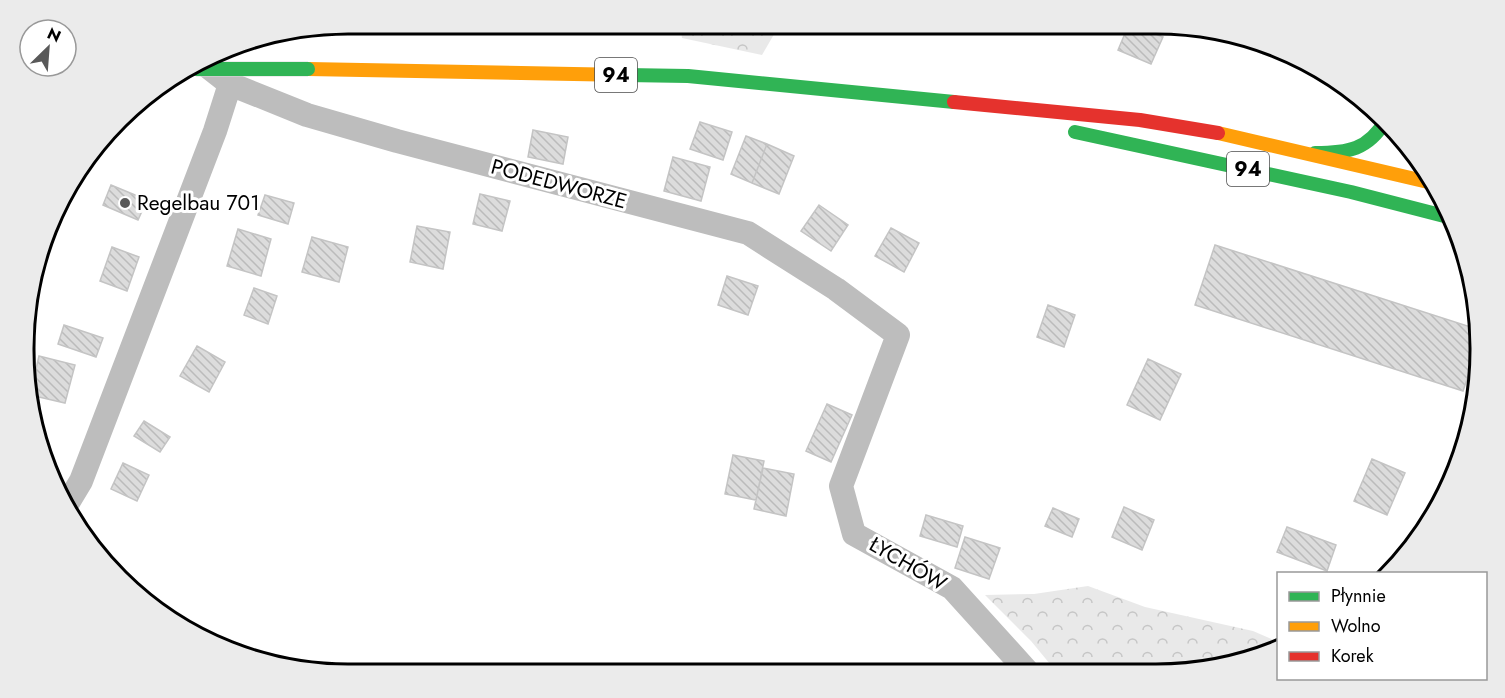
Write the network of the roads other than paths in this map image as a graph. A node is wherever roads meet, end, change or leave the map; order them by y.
1 (209, 68) edge
2 (206, 69) edge
3 (230, 84) junction
4 (924, 100) junction
5 (1040, 124) dead end
6 (1063, 130) dead end
7 (1381, 130) edge
8 (1311, 153) junction
9 (1421, 181) edge
10 (1423, 184) edge
11 (1351, 192) junction
12 (1440, 215) edge
13 (898, 335) joint
14 (72, 496) edge
15 (1021, 664) edge

1 - 3 street, PODEDWORZE
2 - 4 main road, 94, bridge
3 - 13 street, PODEDWORZE
3 - 14 street
4 - 5 main road, 94
4 - 8 main road, 94
6 - 11 main road, 94
7 - 8 main road
8 - 9 main road, 94
10 - 11 main road
11 - 12 main road, 94
13 - 15 street, ŁYCHÓW

